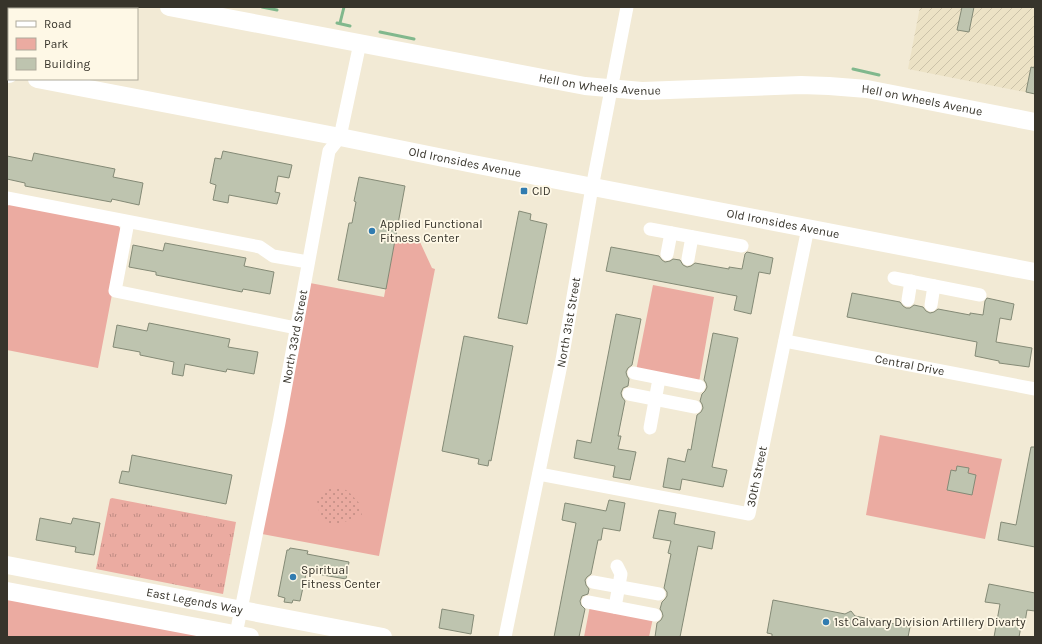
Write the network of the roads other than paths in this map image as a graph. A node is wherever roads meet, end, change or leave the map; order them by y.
1 (169, 7) edge
2 (627, 7) edge
3 (360, 43) junction
4 (42, 80) edge
5 (612, 89) junction
6 (1035, 122) edge
7 (340, 137) junction
8 (592, 187) junction
9 (7, 198) edge
10 (128, 222) junction
11 (650, 228) dead end
12 (808, 228) junction
13 (671, 233) junction
14 (692, 237) junction
15 (742, 246) dead end
16 (667, 254) dead end
17 (688, 258) dead end
18 (308, 262) junction
19 (1035, 272) edge
20 (894, 278) dead end
21 (911, 281) junction
22 (934, 286) junction
23 (980, 294) dead end
24 (908, 300) dead end
25 (931, 305) dead end
26 (296, 328) junction
27 (785, 341) junction
28 (634, 374) dead end
29 (659, 379) junction
30 (699, 386) dead end
31 (1035, 388) edge
32 (629, 394) dead end
33 (655, 400) junction
34 (695, 407) dead end
35 (650, 428) dead end
36 (539, 474) junction
37 (7, 565) edge
38 (617, 566) dead end
39 (593, 582) dead end
40 (619, 586) junction
41 (7, 591) edge
42 (659, 594) dead end
43 (588, 602) dead end
44 (615, 607) junction
45 (241, 609) junction
46 (656, 615) dead end
47 (243, 636) edge
48 (383, 637) edge
49 (505, 637) edge

1 - 3 street, Hell on Wheels Avenue
2 - 5 street, North 31st Street
3 - 5 street, Hell on Wheels Avenue
3 - 7 street, North 33rd Street
4 - 7 street, Old Ironsides Avenue
5 - 6 street, Hell on Wheels Avenue
5 - 8 street, North 31st Street
7 - 8 street, Old Ironsides Avenue
7 - 18 street, North 33rd Street
8 - 12 street, Old Ironsides Avenue
8 - 36 street, North 31st Street
9 - 10 street
10 - 18 street
10 - 26 street
11 - 13 street
12 - 19 street, Old Ironsides Avenue
12 - 27 street, 30th Street
13 - 14 street
13 - 16 street
14 - 15 street
14 - 17 street
18 - 26 street, North 33rd Street
20 - 21 street
21 - 22 street
21 - 24 street
22 - 23 street
22 - 25 street
26 - 45 street, North 33rd Street
27 - 31 street, Central Drive
27 - 36 street, 30th Street
28 - 29 street
29 - 30 street
29 - 33 street
32 - 33 street
33 - 34 street
33 - 35 street
36 - 49 street, North 31st Street
37 - 45 street, East Legends Way
38 - 40 street
39 - 40 street
40 - 42 street
40 - 44 street
41 - 47 street, East Legends Way
43 - 44 street
44 - 46 street
45 - 47 street, North 33rd Street
45 - 48 street, East Legends Way

